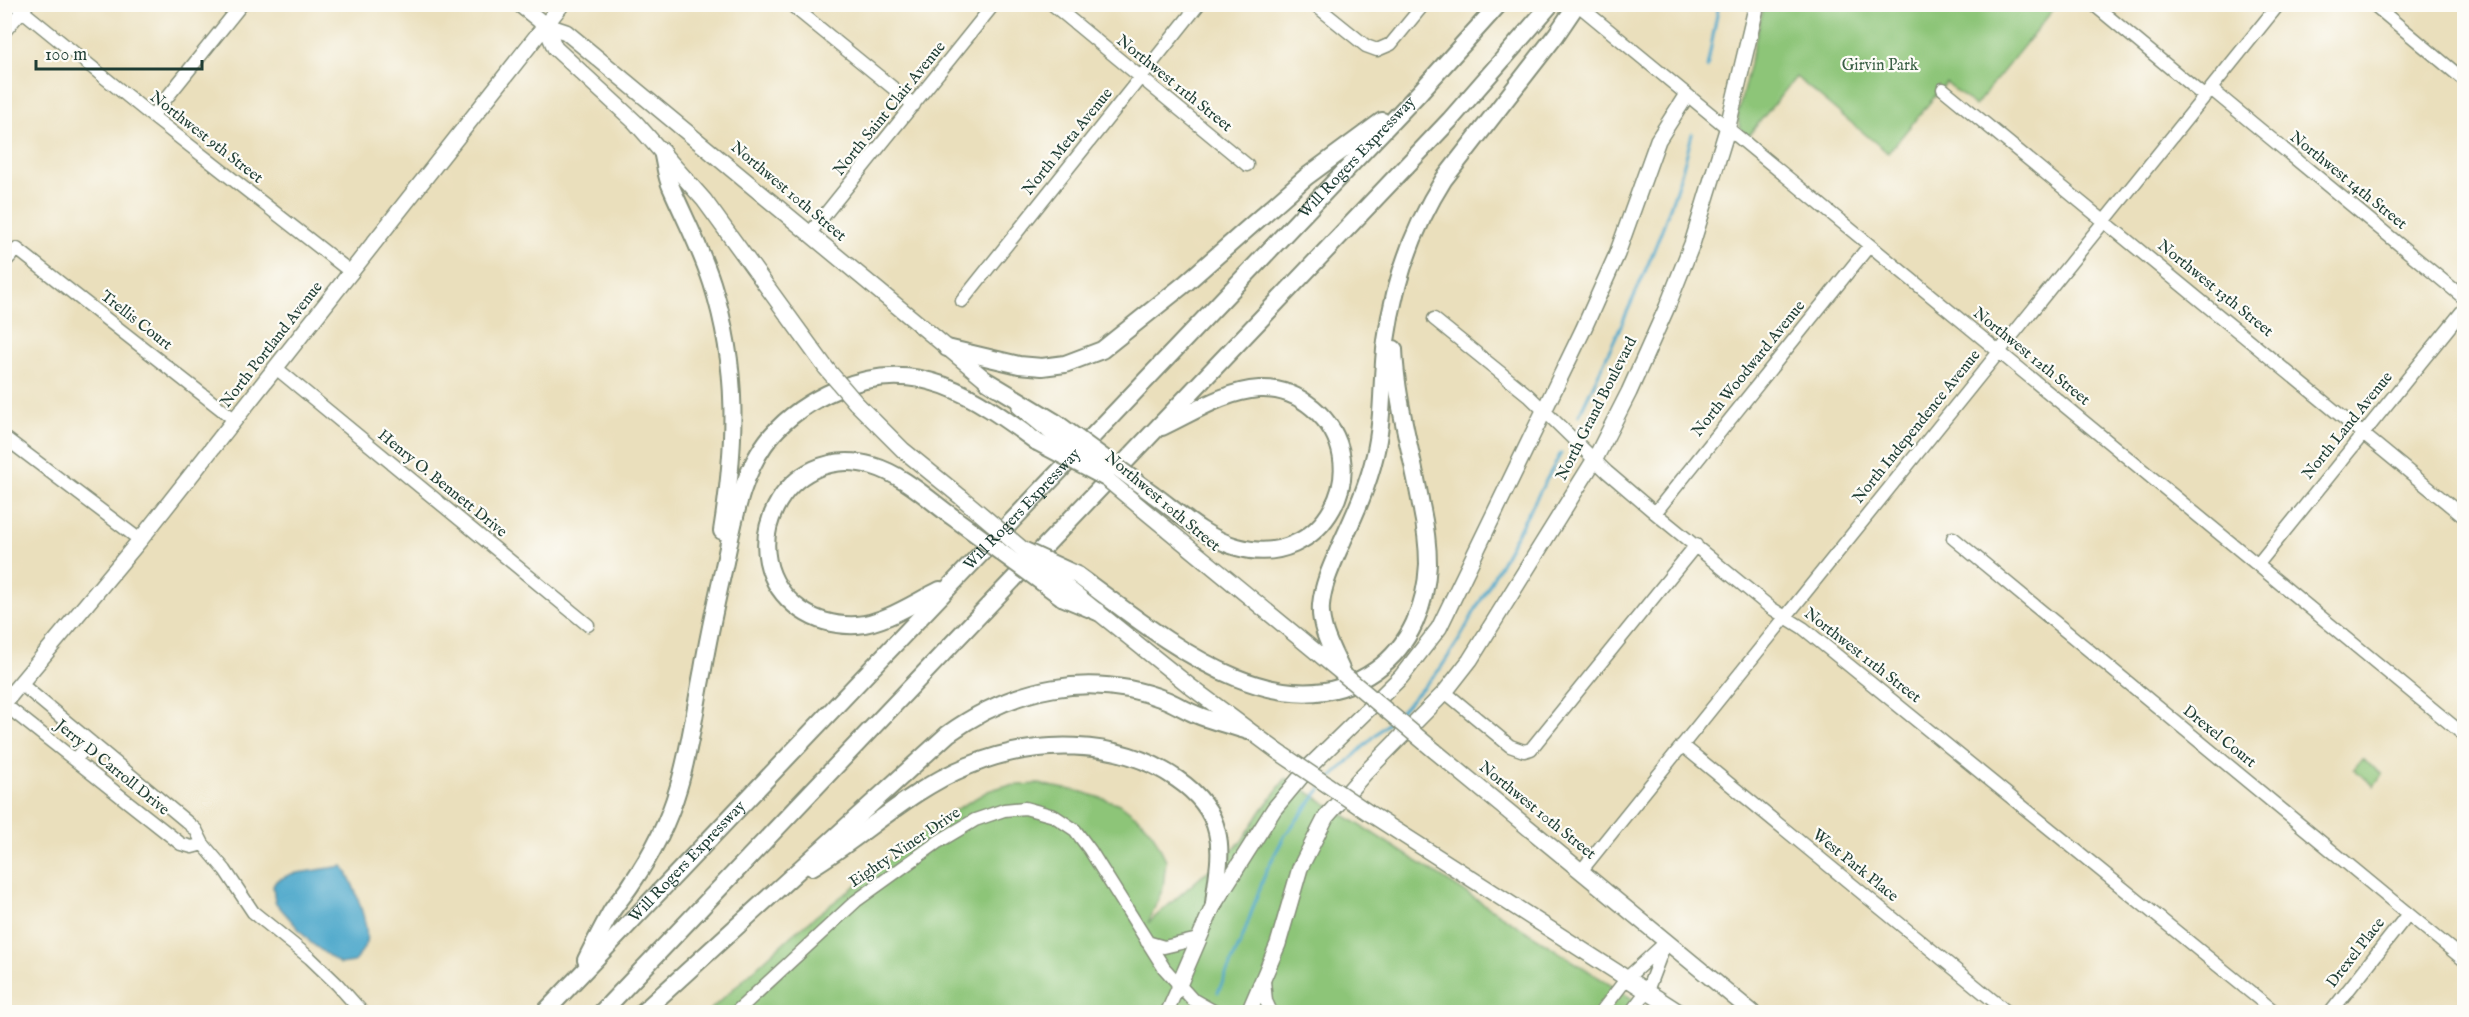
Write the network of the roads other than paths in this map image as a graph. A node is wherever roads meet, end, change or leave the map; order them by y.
1 (242, 4) edge
2 (519, 4) edge
3 (562, 4) edge
4 (790, 4) edge
5 (994, 4) edge
6 (1052, 4) edge
7 (1199, 4) edge
8 (1314, 4) edge
9 (1424, 4) edge
10 (1499, 4) edge
11 (1551, 4) edge
12 (1577, 4) edge
13 (1757, 4) edge
14 (2093, 4) edge
15 (2279, 4) edge
16 (2373, 4) edge
17 (21, 7) edge
18 (545, 25) junction
19 (4, 32) edge
20 (1140, 78) junction
21 (2464, 80) edge
22 (1943, 89) dead end
23 (1419, 93) junction
24 (2208, 93) junction
25 (1690, 99) junction
26 (914, 105) junction
27 (152, 116) junction
28 (1727, 130) junction
29 (662, 151) junction
30 (1247, 165) dead end
31 (2104, 220) junction
32 (810, 233) junction
33 (1869, 246) junction
34 (4, 263) edge
35 (352, 273) junction
36 (2464, 298) edge
37 (962, 301) dead end
38 (1393, 303) junction
39 (2464, 309) edge
40 (1434, 320) dead end
41 (947, 348) junction
42 (1999, 352) junction
43 (276, 368) junction
44 (987, 381) joint
45 (1544, 411) junction
46 (235, 420) junction
47 (1046, 431) junction
48 (1154, 432) junction
49 (2364, 433) junction
50 (4, 437) edge
51 (1595, 459) junction
52 (1106, 478) joint
53 (1655, 513) junction
54 (2464, 517) edge
55 (1953, 538) dead end
56 (140, 540) junction
57 (1696, 545) junction
58 (1025, 551) joint
59 (2258, 564) junction
60 (952, 584) junction
61 (1069, 587) junction
62 (1098, 612) joint
63 (1786, 617) junction
64 (588, 625) dead end
65 (707, 647) junction
66 (1329, 657) junction
67 (1342, 674) joint
68 (21, 684) junction
69 (1445, 692) junction
70 (4, 704) edge
71 (1248, 730) junction
72 (2464, 735) edge
73 (91, 742) junction
74 (1682, 745) junction
75 (75, 760) junction
76 (146, 787) junction
77 (132, 806) junction
78 (203, 844) junction
79 (1581, 871) junction
80 (783, 884) junction
81 (1214, 904) junction
82 (2408, 914) junction
83 (1198, 939) junction
84 (1147, 942) junction
85 (1666, 942) junction
86 (2464, 960) edge
87 (1627, 978) junction
88 (575, 980) junction
89 (1263, 981) junction
90 (1179, 985) junction
91 (1647, 991) junction
92 (362, 1012) edge
93 (545, 1012) edge
94 (602, 1012) edge
95 (643, 1012) edge
96 (736, 1012) edge
97 (1167, 1012) edge
98 (1215, 1012) edge
99 (1249, 1012) edge
100 (1271, 1012) edge
101 (1601, 1012) edge
102 (1631, 1012) edge
103 (1679, 1012) edge
104 (1752, 1012) edge
105 (2007, 1012) edge
106 (2275, 1012) edge
107 (2331, 1012) edge

1 - 27 street
2 - 18 main road, Northwest 10th Street
3 - 18 main road, North Portland Avenue
4 - 26 street
5 - 26 street, North Saint Clair Avenue
6 - 20 street, Northwest 11th Street
7 - 20 street, North Meta Avenue
8 - 9 street
10 - 23 highway, Will Rogers Expressway
11 - 48 highway
12 - 25 street, Northwest 12th Street
12 - 38 highway
13 - 28 main road, North Grand Boulevard
14 - 24 street, Northwest 14th Street
15 - 24 street, North Independence Avenue
16 - 21 street
17 - 19 street
17 - 27 street, Northwest 9th Street
18 - 29 main road, Northwest 10th Street
18 - 32 main road, Northwest 10th Street
18 - 35 main road, North Portland Avenue
20 - 30 street, Northwest 11th Street
20 - 37 street, North Meta Avenue
22 - 31 street, Northwest 13th Street
23 - 41 highway
23 - 60 highway, Will Rogers Expressway
24 - 31 street, North Independence Avenue
24 - 36 street, Northwest 14th Street
25 - 28 street, Northwest 12th Street
25 - 45 main road
26 - 32 street, North Saint Clair Avenue
27 - 35 street, Northwest 9th Street
28 - 33 street, Northwest 12th Street
28 - 51 main road, North Grand Boulevard
29 - 58 main road, Northwest 10th Street, bridge
29 - 65 highway
31 - 42 street, North Independence Avenue
31 - 49 street, Northwest 13th Street
32 - 41 main road, Northwest 10th Street
33 - 42 street, Northwest 12th Street
33 - 53 street, North Woodward Avenue
34 - 46 street, Trellis Court
35 - 43 main road, North Portland Avenue
38 - 61 highway
38 - 66 highway
39 - 49 street, North Land Avenue
40 - 45 street, Northwest 11th Street
41 - 44 main road, Northwest 10th Street
42 - 59 street, Northwest 12th Street
42 - 63 street, North Independence Avenue
43 - 46 main road, North Portland Avenue
43 - 64 street, Henry O. Bennett Drive
44 - 47 highway
45 - 51 street, Northwest 11th Street
45 - 81 main road
46 - 56 main road, North Portland Avenue
47 - 48 highway, bridge
47 - 52 highway, bridge
47 - 65 highway
48 - 94 highway
49 - 54 street, Northwest 13th Street
49 - 59 street, North Land Avenue
50 - 56 street
51 - 53 street, Northwest 11th Street
51 - 69 main road, North Grand Boulevard
52 - 66 main road, Northwest 10th Street, bridge
53 - 57 street, Northwest 11th Street
55 - 82 street, Drexel Court
56 - 68 main road, North Portland Avenue
57 - 63 street, Northwest 11th Street
57 - 69 street
58 - 61 highway, bridge
59 - 72 street, Northwest 12th Street
60 - 61 highway, bridge
60 - 88 highway, Will Rogers Expressway
61 - 62 highway
62 - 71 main road
63 - 74 street, North Independence Avenue
63 - 106 street, Northwest 11th Street
65 - 88 highway
66 - 67 highway
67 - 79 main road, Northwest 10th Street, bridge
68 - 70 main road, North Portland Avenue
68 - 73 street, Jerry D Carroll Drive
69 - 89 main road, North Grand Boulevard
70 - 75 street, Jerry D Carroll Drive
71 - 80 highway
71 - 87 main road, bridge
73 - 75 street
73 - 76 street, Jerry D Carroll Drive
74 - 79 street, North Independence Avenue
74 - 105 street, West Park Place
75 - 77 street, Jerry D Carroll Drive
76 - 77 street
76 - 78 street, Jerry D Carroll Drive
77 - 78 street, Jerry D Carroll Drive
78 - 92 street, Jerry D Carroll Drive
79 - 85 main road, Northwest 10th Street
80 - 81 highway
80 - 95 highway
81 - 83 main road
82 - 86 street, Drexel Court
82 - 107 street, Drexel Place
83 - 84 street
83 - 90 main road
84 - 90 street, Eighty Niner Drive
84 - 96 street, Eighty Niner Drive
85 - 87 street
85 - 91 street
85 - 104 main road, Northwest 10th Street
87 - 91 main road
87 - 101 street
88 - 93 highway, Will Rogers Expressway
89 - 99 main road, North Grand Boulevard
89 - 100 street
90 - 97 street
90 - 98 street, Eighty Niner Drive
91 - 102 street
91 - 103 main road

